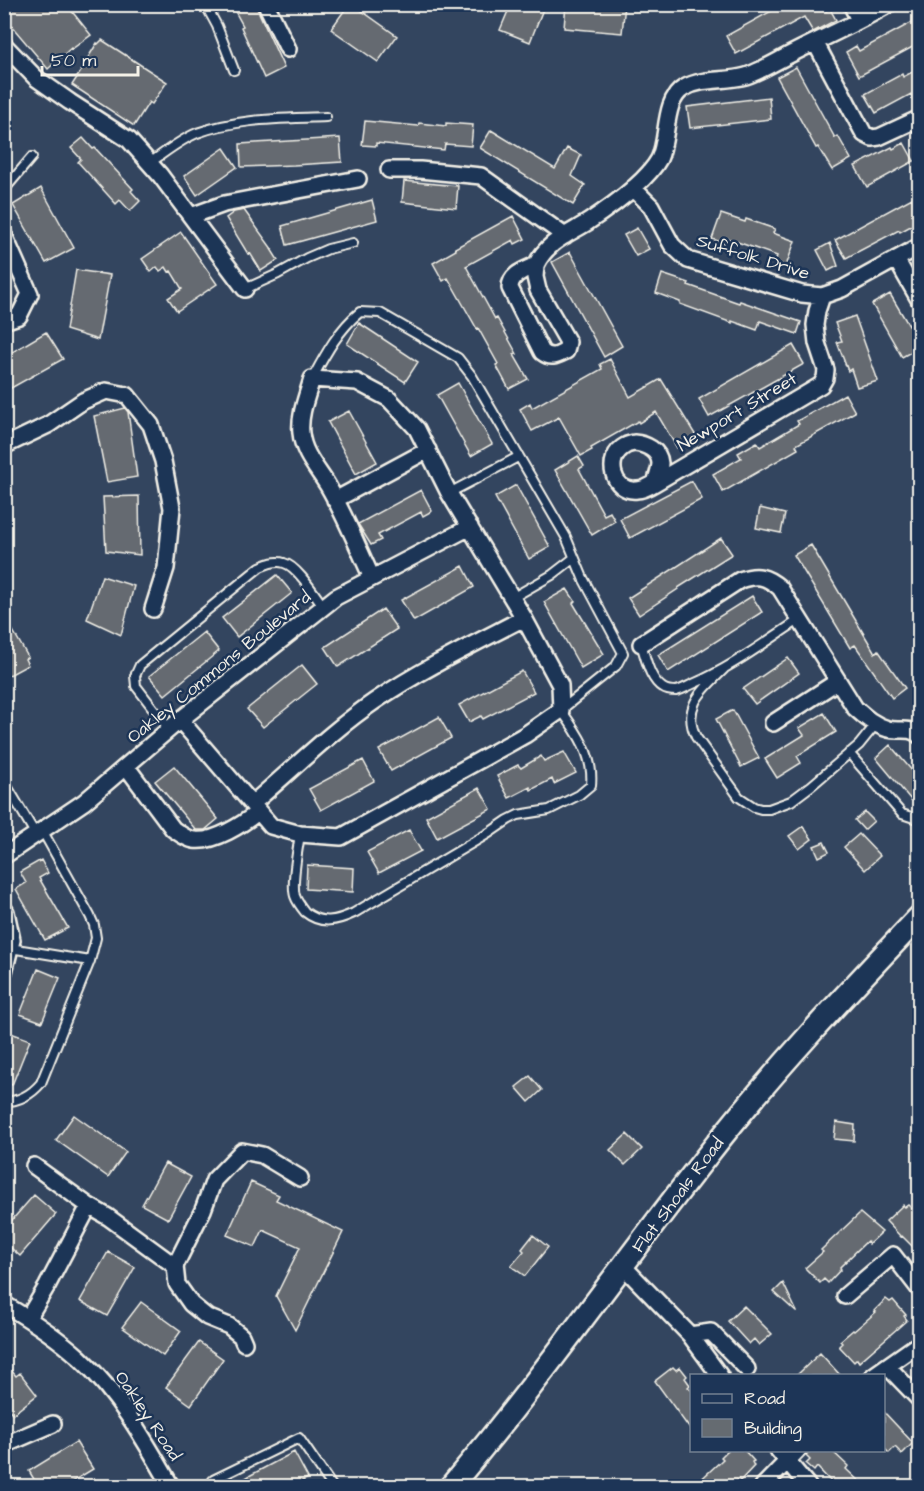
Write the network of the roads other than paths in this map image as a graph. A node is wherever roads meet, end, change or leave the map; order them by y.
1 (205, 4) edge
2 (266, 4) edge
3 (851, 4) edge
4 (889, 4) edge
5 (859, 20) junction
6 (815, 42) junction
7 (4, 45) edge
8 (288, 49) dead end
9 (234, 70) dead end
10 (326, 117) dead end
11 (920, 118) edge
12 (33, 157) dead end
13 (150, 163) junction
14 (389, 170) dead end
15 (358, 179) dead end
16 (633, 188) junction
17 (4, 190) edge
18 (191, 216) junction
19 (4, 235) edge
20 (565, 236) junction
21 (353, 243) dead end
22 (920, 246) edge
23 (896, 259) junction
24 (536, 265) junction
25 (245, 289) joint
26 (822, 296) junction
27 (920, 301) edge
28 (4, 321) edge
29 (312, 379) junction
30 (4, 446) edge
31 (428, 450) junction
32 (518, 457) junction
33 (655, 483) dead end
34 (449, 493) junction
35 (335, 500) junction
36 (470, 527) junction
37 (574, 558) junction
38 (372, 578) junction
39 (512, 598) junction
40 (324, 607) junction
41 (153, 609) dead end
42 (524, 618) junction
43 (799, 620) junction
44 (641, 644) joint
45 (724, 669) junction
46 (838, 681) junction
47 (561, 710) junction
48 (774, 723) dead end
49 (876, 724) junction
50 (175, 725) junction
51 (920, 736) edge
52 (849, 753) junction
53 (126, 766) junction
54 (4, 781) edge
55 (255, 808) junction
56 (920, 820) edge
57 (39, 832) junction
58 (300, 834) junction
59 (4, 856) edge
60 (4, 909) edge
61 (920, 916) edge
62 (9, 944) edge
63 (90, 962) junction
64 (4, 972) edge
65 (4, 1102) edge
66 (34, 1166) dead end
67 (300, 1178) dead end
68 (89, 1206) junction
69 (175, 1266) junction
70 (623, 1266) junction
71 (920, 1290) edge
72 (844, 1296) dead end
73 (4, 1304) edge
74 (28, 1318) junction
75 (690, 1335) junction
76 (244, 1343) dead end
77 (920, 1343) edge
78 (887, 1366) junction
79 (747, 1369) dead end
80 (719, 1374) edge
81 (876, 1374) edge
82 (920, 1400) edge
83 (53, 1424) dead end
84 (4, 1445) edge
85 (788, 1454) edge
86 (171, 1486) edge
87 (216, 1486) edge
88 (332, 1486) edge
89 (451, 1486) edge
90 (763, 1486) edge
91 (808, 1486) edge

1 - 9 lane
2 - 8 street
3 - 5 street
4 - 5 street
5 - 6 street
6 - 11 street
6 - 16 street
7 - 13 street
10 - 13 lane
12 - 17 lane
13 - 18 street
14 - 20 street
15 - 18 street
16 - 20 street
16 - 26 street, Suffolk Drive
18 - 25 street
19 - 28 street
20 - 24 street
21 - 25 lane
22 - 23 street, Suffolk Drive
23 - 26 street, Suffolk Drive
23 - 27 street
24 - 24 street
26 - 33 street, Newport Street
29 - 31 street
29 - 32 lane
29 - 35 street
30 - 41 street
31 - 34 street
31 - 35 street
32 - 34 lane
32 - 37 lane
34 - 36 street
35 - 38 street
36 - 38 street, Oakley Commons Boulevard
36 - 39 street
37 - 39 lane
37 - 47 lane
38 - 40 street, Oakley Commons Boulevard
39 - 42 street
40 - 50 street, Oakley Commons Boulevard
40 - 50 lane
42 - 47 street
42 - 55 street
43 - 44 street
43 - 45 lane
43 - 46 street
44 - 45 lane
45 - 52 lane
46 - 48 street
46 - 49 street
47 - 58 street
47 - 58 lane
49 - 51 street
49 - 52 lane
50 - 53 street, Oakley Commons Boulevard
50 - 55 street
52 - 56 lane
53 - 55 street
53 - 57 street, Oakley Commons Boulevard
54 - 57 lane
55 - 58 street
57 - 59 street, Oakley Commons Boulevard
57 - 63 lane
60 - 62 street
61 - 70 street, Flat Shoals Road
62 - 63 lane
62 - 64 street
63 - 65 lane
66 - 68 street
67 - 69 street
68 - 69 street
68 - 74 street
69 - 76 street
70 - 75 street
70 - 89 street, Flat Shoals Road
71 - 72 street
73 - 74 street, Oakley Road
74 - 86 street, Oakley Road
75 - 79 street
75 - 80 street
77 - 78 street
78 - 81 street
78 - 82 street
83 - 84 street
85 - 90 street
85 - 91 street
87 - 88 lane

